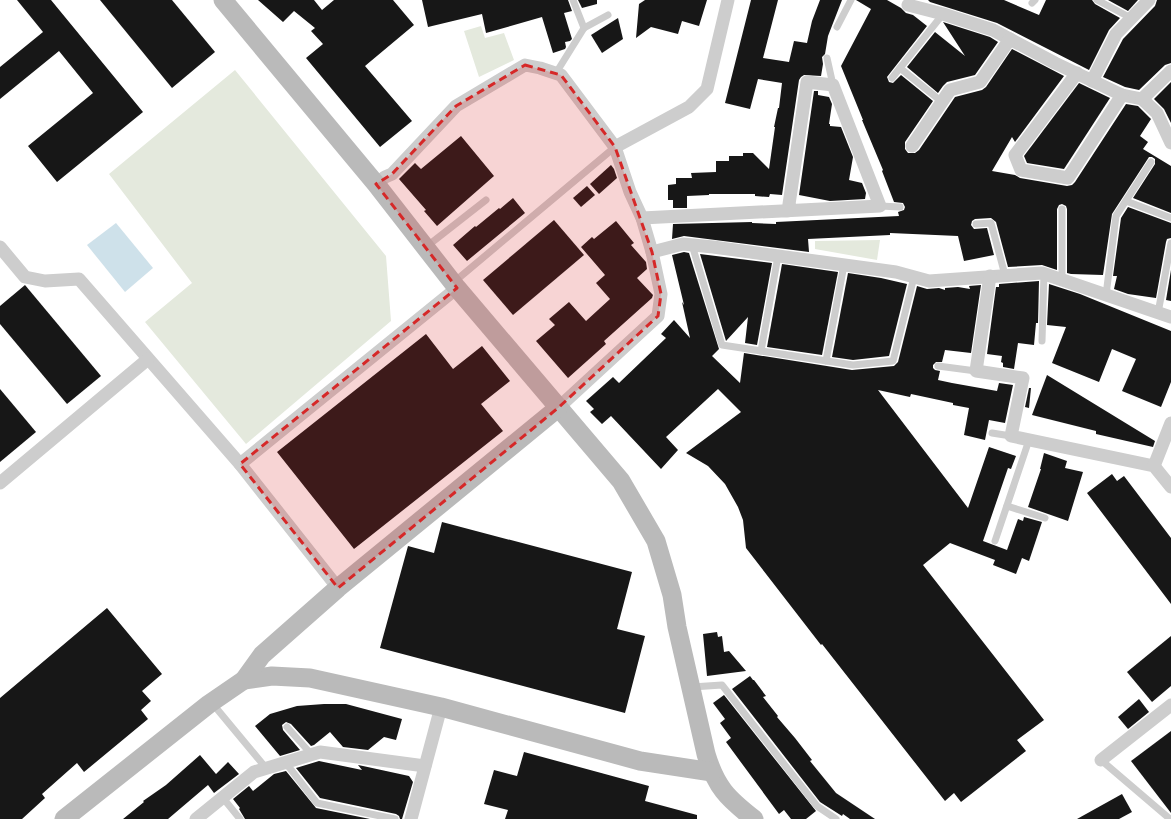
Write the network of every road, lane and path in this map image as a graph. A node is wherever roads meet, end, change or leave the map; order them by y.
1 (222, 0) edge
2 (573, 0) edge
3 (728, 0) edge
4 (851, 0) edge
5 (1097, 0) edge
6 (1150, 0) edge
7 (907, 2) edge
8 (943, 14) junction
9 (608, 16) dead end
10 (1131, 18) junction
11 (837, 27) dead end
12 (584, 28) junction
13 (1010, 38) junction
14 (827, 58) dead end
15 (900, 68) junction
16 (1171, 71) edge
17 (556, 73) junction
18 (1077, 73) junction
19 (892, 78) dead end
20 (1092, 81) junction
21 (832, 85) junction
22 (1122, 95) junction
23 (1142, 99) junction
24 (942, 102) junction
25 (1171, 143) edge
26 (912, 146) dead end
27 (614, 147) junction
28 (1151, 162) dead end
29 (376, 184) junction
30 (486, 200) dead end
31 (1126, 201) junction
32 (880, 206) junction
33 (900, 207) dead end
34 (1062, 210) dead end
35 (788, 211) junction
36 (642, 218) junction
37 (1171, 218) edge
38 (976, 224) dead end
39 (1171, 243) edge
40 (692, 245) junction
41 (0, 247) edge
42 (426, 248) junction
43 (652, 252) junction
44 (778, 256) junction
45 (844, 265) junction
46 (1044, 273) junction
47 (1005, 275) junction
48 (990, 276) junction
49 (914, 277) junction
50 (1062, 279) junction
51 (455, 286) junction
52 (1106, 294) junction
53 (1158, 312) junction
54 (1171, 317) edge
55 (1042, 341) dead end
56 (761, 351) junction
57 (148, 359) junction
58 (826, 361) junction
59 (938, 366) dead end
60 (976, 371) junction
61 (558, 408) junction
62 (1171, 423) edge
63 (992, 433) dead end
64 (1011, 436) junction
65 (1029, 440) junction
66 (240, 464) junction
67 (1154, 466) junction
68 (0, 483) edge
69 (1171, 487) edge
70 (1007, 506) junction
71 (1045, 518) dead end
72 (995, 541) dead end
73 (338, 588) junction
74 (244, 680) junction
75 (692, 687) junction
76 (212, 703) junction
77 (1171, 705) edge
78 (441, 707) junction
79 (287, 727) dead end
80 (312, 755) junction
81 (1101, 760) joint
82 (285, 762) junction
83 (425, 766) junction
84 (266, 768) junction
85 (712, 772) junction
86 (223, 798) junction
87 (64, 819) edge
88 (196, 819) edge
89 (240, 819) edge
90 (395, 819) edge
91 (410, 819) edge
92 (754, 819) edge
93 (836, 819) edge
94 (1170, 819) edge

1 - 29 street
2 - 12 lane
3 - 27 street
4 - 11 lane
5 - 10 lane
6 - 10 street
7 - 8 street
8 - 13 street
8 - 15 lane
9 - 12 lane
10 - 20 street
12 - 17 lane
13 - 18 street
13 - 24 street
14 - 21 lane
15 - 19 lane
15 - 24 lane
16 - 23 street
17 - 27 street
17 - 29 street
18 - 20 street
18 - 22 street
20 - 22 street
21 - 32 street
21 - 35 street
22 - 23 street
23 - 25 street
24 - 26 street
27 - 36 street
27 - 51 lane
28 - 31 lane
29 - 42 street
30 - 42 lane
31 - 37 lane
31 - 52 lane
32 - 33 lane
32 - 35 street
34 - 50 lane
35 - 36 street
36 - 43 street
38 - 47 lane
39 - 53 lane
40 - 43 street
40 - 44 street
40 - 56 lane
41 - 57 street
42 - 51 street
43 - 61 street
44 - 45 street
44 - 56 lane
45 - 49 street
45 - 58 lane
46 - 47 street
46 - 50 street
46 - 55 lane
47 - 48 street
48 - 49 street
48 - 60 street
49 - 58 lane
50 - 52 street
51 - 61 street
51 - 66 street
52 - 53 street
53 - 54 street
56 - 58 lane
57 - 66 street
57 - 68 street
59 - 60 lane
60 - 64 street
61 - 73 street
61 - 75 street
62 - 67 street
63 - 64 lane
64 - 65 street
65 - 67 street
65 - 70 lane
66 - 73 street
67 - 69 street
70 - 71 lane
70 - 72 lane
73 - 74 street
74 - 76 street
74 - 78 street
75 - 85 street
75 - 93 lane
76 - 84 lane
76 - 87 street
77 - 81 street
78 - 83 street
78 - 85 street
79 - 80 lane
80 - 82 street
80 - 83 street
81 - 94 lane
82 - 84 street
82 - 90 lane
83 - 91 street
84 - 86 street
85 - 92 street
86 - 88 street
86 - 89 lane

